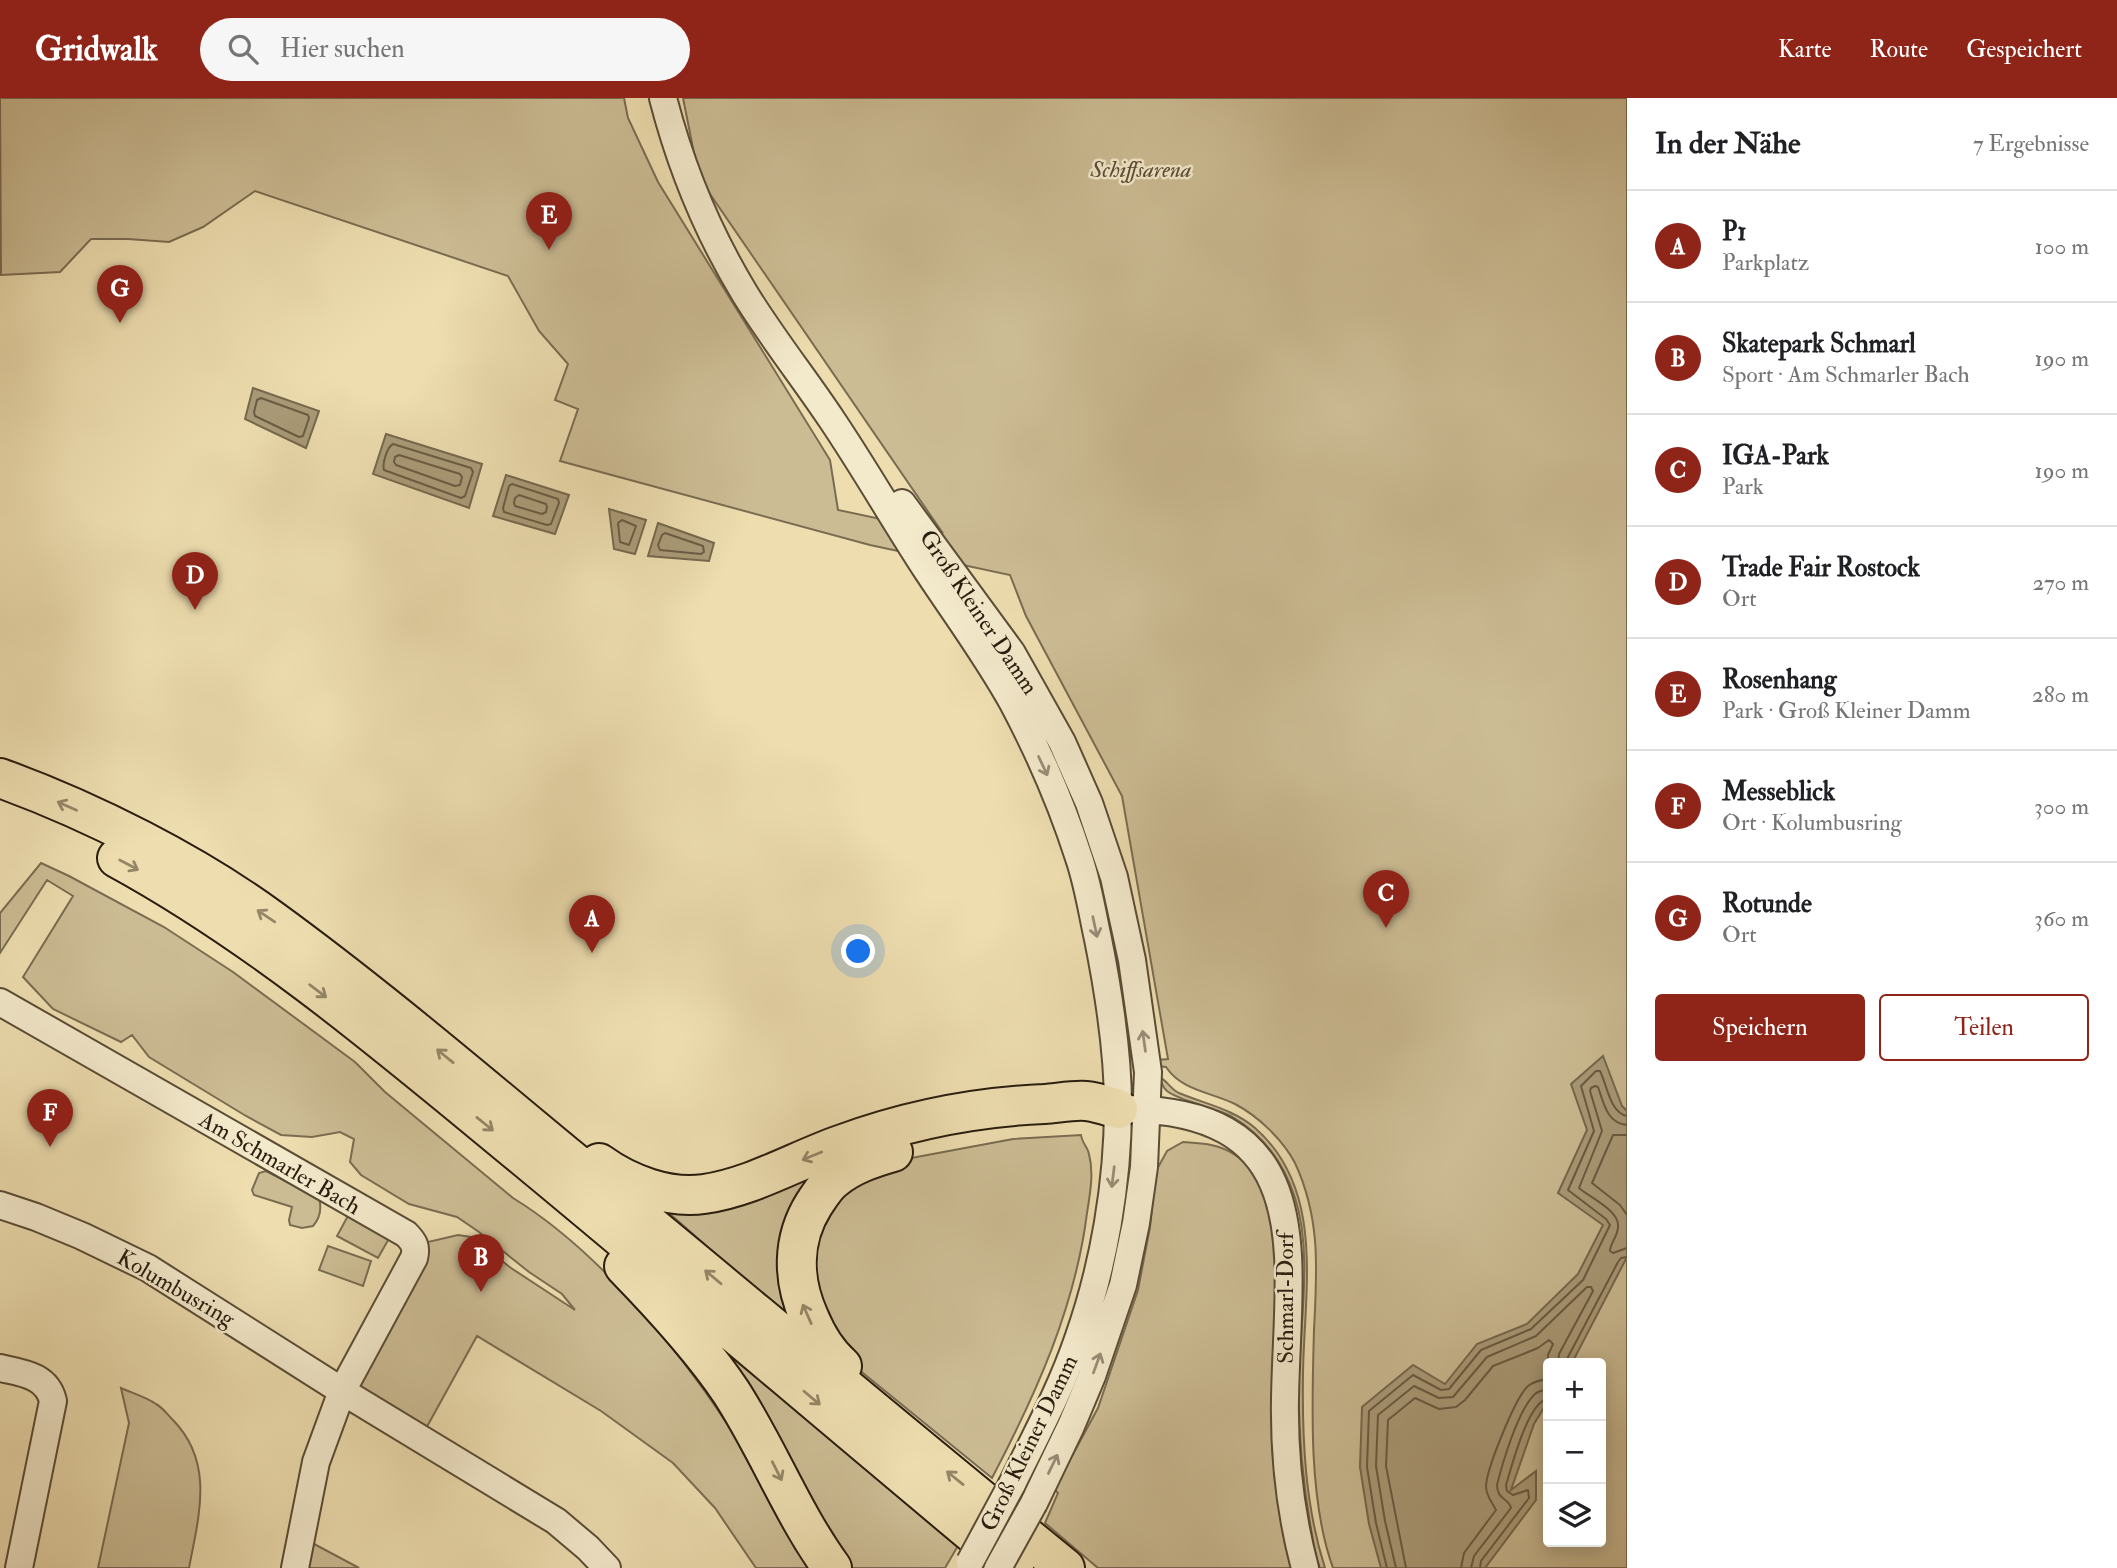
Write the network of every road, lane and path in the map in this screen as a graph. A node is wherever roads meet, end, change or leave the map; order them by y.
1 (663, 98) edge
2 (0, 778) edge
3 (0, 807) edge
4 (0, 1002) edge
5 (498, 1099) junction
6 (1132, 1109) junction
7 (573, 1198) junction
8 (0, 1205) edge
9 (0, 1368) edge
10 (342, 1391) junction
11 (910, 1442) junction
12 (969, 1565) edge
13 (19, 1568) edge
14 (295, 1568) edge
15 (607, 1568) edge
16 (832, 1568) edge
17 (998, 1568) edge
18 (1014, 1568) edge
19 (1065, 1568) edge
20 (1304, 1568) edge

1 - 6 street, Groß Kleiner Damm
5 -> 2 highway
3 -> 7 highway
4 - 10 street, Am Schmarler Bach
6 -> 5 highway
11 -> 5 highway
11 -> 6 highway
6 -> 12 street, Groß Kleiner Damm, bridge
17 -> 6 street, Groß Kleiner Damm, bridge
6 - 20 street, Schmarl-Dorf
7 -> 16 highway
7 -> 18 highway
8 - 10 street, Kolumbusring
9 - 13 street
10 - 14 street
10 - 15 street, Kolumbusring
19 -> 11 highway

